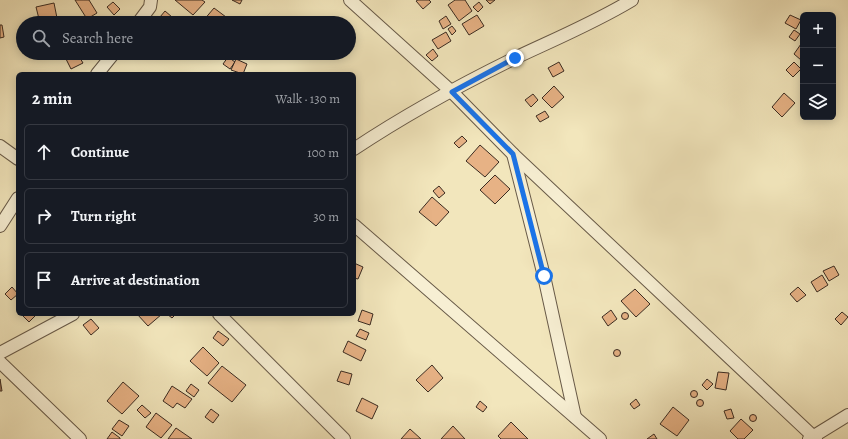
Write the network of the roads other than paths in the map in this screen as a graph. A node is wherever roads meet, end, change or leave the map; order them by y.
1 (151, 0) edge
2 (350, 0) edge
3 (632, 0) edge
4 (143, 16) edge
5 (108, 60) edge
6 (99, 72) edge
7 (452, 92) junction
8 (0, 146) edge
9 (356, 148) edge
10 (513, 154) junction
11 (16, 158) edge
12 (16, 201) edge
13 (0, 226) edge
14 (356, 227) edge
15 (69, 316) edge
16 (221, 316) edge
17 (0, 353) edge
18 (0, 362) edge
19 (848, 416) edge
20 (575, 417) junction
21 (813, 438) edge
22 (80, 439) edge
23 (344, 439) edge
24 (600, 439) edge

1 - 4 street
2 - 7 street
3 - 7 street
5 - 6 street
7 - 9 street
7 - 10 street
8 - 11 street
10 - 20 street
10 - 21 street
12 - 13 street
14 - 20 street
15 - 17 street
16 - 23 street
18 - 22 street
19 - 21 street
20 - 24 street

